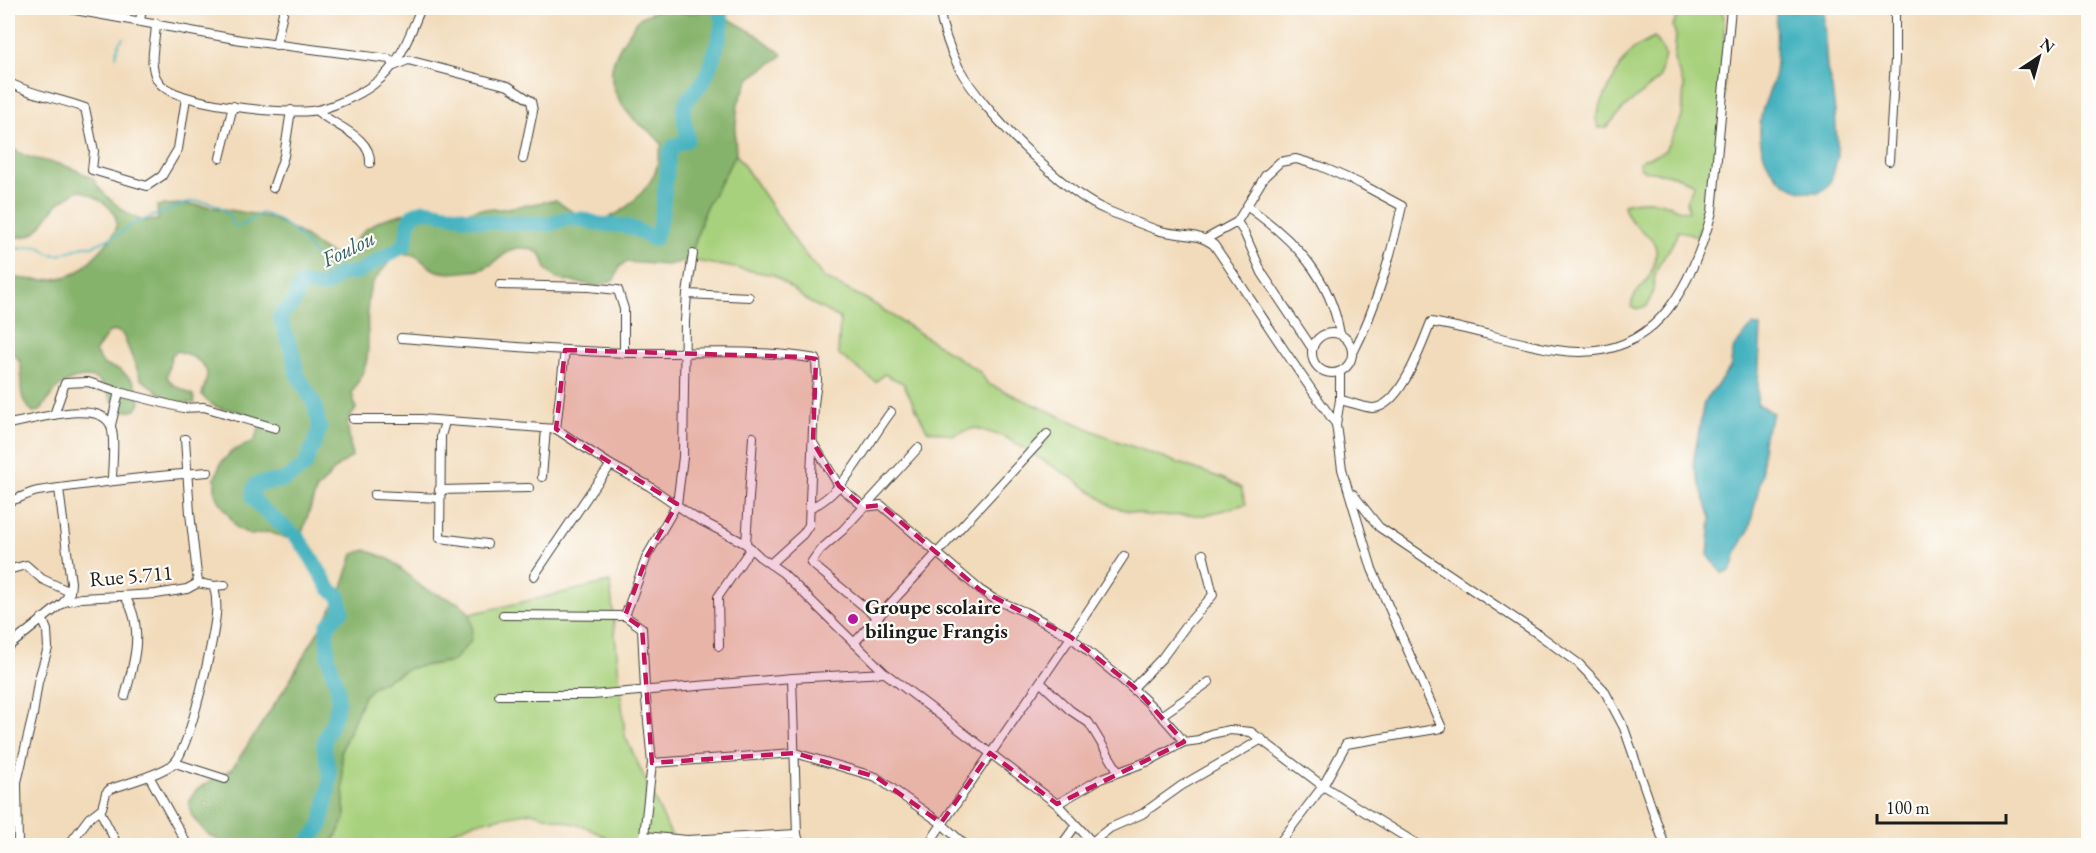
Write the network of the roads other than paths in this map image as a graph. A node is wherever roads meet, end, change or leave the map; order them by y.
1 (64, 8) edge
2 (142, 8) edge
3 (284, 8) edge
4 (421, 8) edge
5 (939, 8) edge
6 (1731, 8) edge
7 (1895, 8) edge
8 (140, 21) junction
9 (156, 23) junction
10 (276, 45) junction
11 (394, 66) junction
12 (8, 82) edge
13 (186, 98) junction
14 (233, 106) junction
15 (291, 110) junction
16 (316, 110) junction
17 (220, 158) dead end
18 (524, 159) dead end
19 (1889, 160) dead end
20 (370, 163) dead end
21 (273, 188) dead end
22 (1248, 207) junction
23 (1237, 222) junction
24 (1206, 239) junction
25 (693, 254) dead end
26 (500, 285) dead end
27 (687, 294) junction
28 (749, 297) dead end
29 (1340, 334) junction
30 (401, 338) dead end
31 (1312, 348) junction
32 (565, 350) junction
33 (624, 353) junction
34 (1353, 353) junction
35 (685, 354) junction
36 (1340, 372) junction
37 (119, 392) junction
38 (1340, 400) junction
39 (891, 412) dead end
40 (54, 415) junction
41 (353, 419) dead end
42 (445, 422) junction
43 (8, 424) edge
44 (1336, 424) junction
45 (111, 425) junction
46 (275, 428) dead end
47 (546, 429) junction
48 (556, 429) junction
49 (1047, 434) dead end
50 (753, 437) dead end
51 (185, 439) dead end
52 (813, 442) junction
53 (918, 448) dead end
54 (611, 465) junction
55 (208, 472) dead end
56 (186, 474) junction
57 (542, 477) dead end
58 (112, 480) junction
59 (839, 486) junction
60 (529, 488) dead end
61 (1349, 488) junction
62 (59, 489) junction
63 (439, 494) junction
64 (374, 495) dead end
65 (8, 501) edge
66 (677, 504) junction
67 (811, 507) junction
68 (864, 507) junction
69 (487, 544) dead end
70 (748, 546) junction
71 (938, 553) junction
72 (1203, 554) dead end
73 (1124, 556) dead end
74 (770, 564) junction
75 (8, 570) edge
76 (534, 576) dead end
77 (198, 583) junction
78 (225, 585) dead end
79 (214, 586) junction
80 (70, 592) junction
81 (125, 597) junction
82 (64, 602) junction
83 (502, 615) dead end
84 (625, 616) junction
85 (42, 618) junction
86 (878, 618) junction
87 (1071, 637) junction
88 (854, 644) junction
89 (718, 646) dead end
90 (8, 647) edge
91 (885, 673) junction
92 (792, 678) junction
93 (1209, 682) dead end
94 (1041, 683) junction
95 (1134, 687) junction
96 (645, 689) junction
97 (499, 695) dead end
98 (125, 696) dead end
99 (1162, 715) junction
100 (1262, 739) junction
101 (1184, 742) junction
102 (795, 753) junction
103 (990, 753) junction
104 (175, 763) junction
105 (652, 763) junction
106 (1118, 771) junction
107 (149, 776) junction
108 (225, 779) dead end
109 (1323, 786) junction
110 (1057, 804) junction
111 (99, 811) junction
112 (941, 823) junction
113 (1076, 825) junction
114 (797, 834) junction
115 (1091, 844) edge
116 (18, 846) edge
117 (68, 846) edge
118 (118, 846) edge
119 (188, 846) edge
120 (800, 846) edge
121 (927, 846) edge
122 (966, 846) edge
123 (1061, 846) edge
124 (1101, 846) edge
125 (1277, 846) edge
126 (1420, 846) edge
127 (1665, 846) edge

1 - 8 street
2 - 8 street
3 - 10 street
4 - 11 street
5 - 24 street
6 - 38 street
7 - 19 street
8 - 9 street
9 - 10 street
9 - 13 street
10 - 11 street
11 - 16 street
11 - 18 street
12 - 13 street
13 - 14 street
14 - 15 street
14 - 17 street
15 - 16 street
15 - 21 street
16 - 20 street
22 - 23 street
22 - 29 street
22 - 34 street
23 - 24 street
23 - 31 street
24 - 44 street
25 - 27 street
26 - 33 street
27 - 28 street
27 - 35 street
29 - 31 street
29 - 34 street
30 - 32 street
31 - 36 street
32 - 33 street
32 - 48 street
33 - 35 street
34 - 36 street
35 - 52 street
35 - 66 street
36 - 38 street
37 - 40 street
37 - 45 street
37 - 46 street
38 - 44 street
39 - 59 street
40 - 43 street
40 - 45 street
41 - 42 street
42 - 47 street
42 - 63 street
44 - 61 street
45 - 58 street
47 - 48 street
47 - 57 street
48 - 54 street
49 - 71 street
50 - 70 street
51 - 56 street, Rue 5.711
52 - 59 street
52 - 67 street
53 - 68 street
54 - 66 street
54 - 76 street
55 - 56 street
56 - 58 street
56 - 77 street, Rue 5.711
58 - 62 street
59 - 67 street
59 - 68 street
60 - 63 street
61 - 109 street
61 - 127 street
62 - 65 street
62 - 80 street
63 - 64 street
63 - 69 street
66 - 70 street
66 - 84 street
67 - 74 street
68 - 71 street
68 - 86 street
70 - 74 street
70 - 89 street
71 - 86 street
71 - 87 street
72 - 95 street
73 - 87 street
74 - 88 street
75 - 80 street
77 - 79 street
77 - 81 street, Rue 5.711
78 - 79 street
79 - 104 street
80 - 82 street
81 - 82 street, Rue 5.711
81 - 98 street
82 - 85 street, Rue 5.711
83 - 84 street
84 - 96 street
85 - 90 street, Rue 5.711
85 - 116 street
86 - 88 street
87 - 94 street
87 - 95 street
88 - 91 street
91 - 92 street
91 - 103 street
92 - 96 street
92 - 102 street
93 - 99 street
94 - 103 street
94 - 106 street
95 - 99 street
96 - 97 street
96 - 105 street
99 - 101 street
100 - 101 street
100 - 109 street
100 - 115 street
101 - 106 street
102 - 105 street
102 - 112 street
102 - 114 street
103 - 110 street
103 - 112 street
104 - 107 street
104 - 108 street
105 - 114 street
106 - 110 street
107 - 111 street
107 - 119 street
109 - 125 street
109 - 126 street
110 - 113 street
111 - 117 street
111 - 118 street
112 - 121 street
112 - 122 street
113 - 115 street
113 - 123 street
114 - 120 street
115 - 124 street

